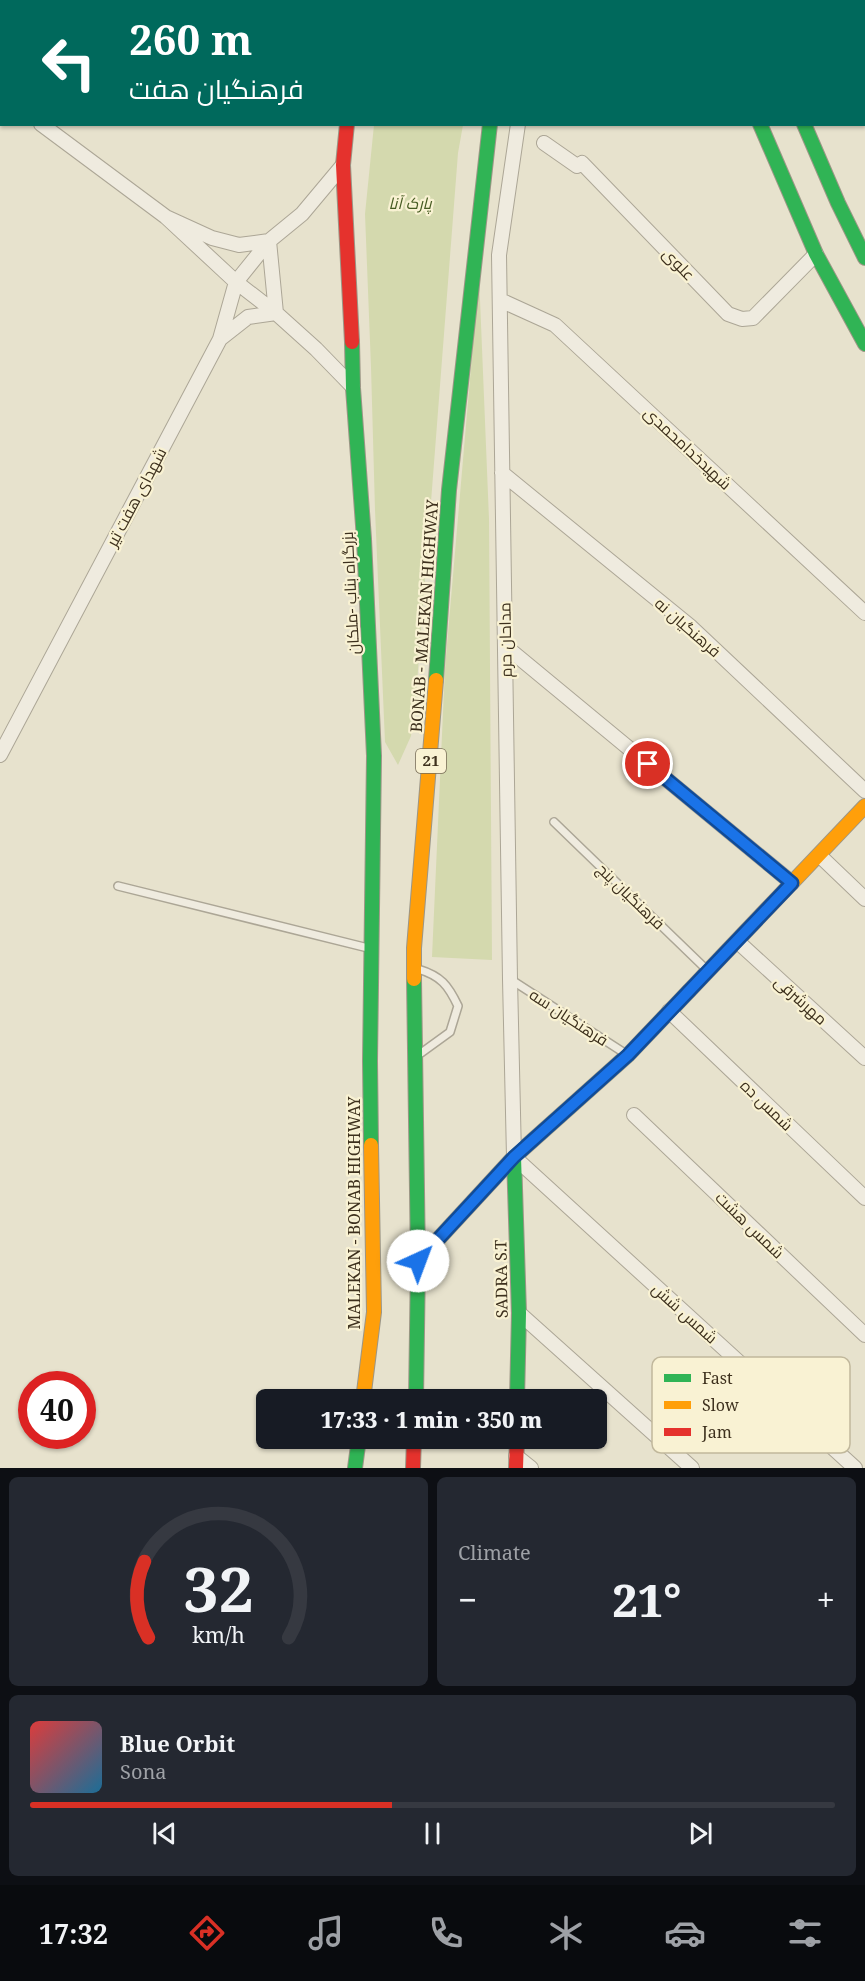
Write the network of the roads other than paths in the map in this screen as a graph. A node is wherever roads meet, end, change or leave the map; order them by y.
1 (44, 126) edge
2 (347, 126) edge
3 (490, 126) edge
4 (518, 126) edge
5 (761, 126) edge
6 (805, 126) edge
7 (544, 143) dead end
8 (343, 165) junction
9 (166, 217) junction
10 (269, 241) junction
11 (816, 254) junction
12 (865, 258) edge
13 (236, 282) junction
14 (500, 300) junction
15 (276, 313) junction
16 (220, 339) junction
17 (865, 344) edge
18 (353, 388) junction
19 (502, 473) junction
20 (865, 613) edge
21 (505, 646) junction
22 (0, 755) edge
23 (865, 791) edge
24 (865, 806) edge
25 (554, 822) dead end
26 (819, 855) junction
27 (792, 883) junction
28 (118, 886) dead end
29 (865, 899) edge
30 (737, 941) junction
31 (371, 948) junction
32 (415, 968) junction
33 (708, 971) junction
34 (510, 979) junction
35 (669, 1011) junction
36 (628, 1055) junction
37 (416, 1056) junction
38 (865, 1058) edge
39 (370, 1061) joint
40 (634, 1115) dead end
41 (514, 1157) junction
42 (865, 1198) edge
43 (418, 1261) junction
44 (519, 1313) junction
45 (865, 1335) edge
46 (733, 1357) edge
47 (364, 1389) edge
48 (416, 1389) edge
49 (517, 1389) edge
50 (652, 1432) edge
51 (358, 1449) edge
52 (414, 1449) edge
53 (675, 1453) edge
54 (839, 1453) edge
55 (516, 1462) edge
56 (355, 1468) edge
57 (413, 1468) edge
58 (531, 1468) edge
59 (692, 1468) edge
60 (855, 1468) edge

1 - 9 street
2 - 8 main road, بزرگراه بناب -ملکان
3 - 32 main road, BONAB - MALEKAN HIGHWAY / 21
4 - 14 street, مداحان حرم
5 - 11 main road
6 - 12 main road
7 - 11 street, علوی
8 - 10 street, شهدای هفت تیر
8 - 18 main road, بزرگراه بناب -ملکان
9 - 10 street
9 - 13 street
10 - 13 street, شهدای هفت تیر
10 - 15 street
11 - 17 main road
13 - 15 street
13 - 16 street, شهدای هفت تیر
14 - 19 street, مداحان حرم
14 - 20 street, شهیدخدامحمدی
15 - 16 street
15 - 18 street
16 - 22 street, شهدای هفت تیر
18 - 31 main road, بزرگراه بناب -ملکان
19 - 21 street, مداحان حرم
19 - 23 street, فرهنگیان نه
21 - 27 street
21 - 34 street, مداحان حرم
24 - 26 main road
25 - 33 lane, فرهنگیان پنج
26 - 27 main road
26 - 29 street
27 - 30 main road
28 - 31 lane
30 - 33 main road
30 - 38 street, مهرشرقی
31 - 39 main road, بزرگراه بناب -ملکان
32 - 37 main road, BONAB - MALEKAN HIGHWAY / 21
32 - 37 lane
33 - 35 main road
34 - 36 lane, فرهنگیان سه
34 - 41 street, مداحان حرم
35 - 36 main road
35 - 42 street, شمس ده
36 - 41 main road
37 - 43 main road, BONAB - MALEKAN HIGHWAY / 21
39 - 47 main road, MALEKAN - BONAB HIGHWAY
40 - 45 street, شمس هشت
41 - 43 main road
41 - 44 main road, SADRA S.T
41 - 46 street, شمس شش
43 - 48 main road, BONAB - MALEKAN HIGHWAY / 21
44 - 49 main road, SADRA S.T
44 - 50 street
51 - 56 main road
52 - 57 main road
53 - 59 street
54 - 60 street, شمس شش
55 - 58 street

